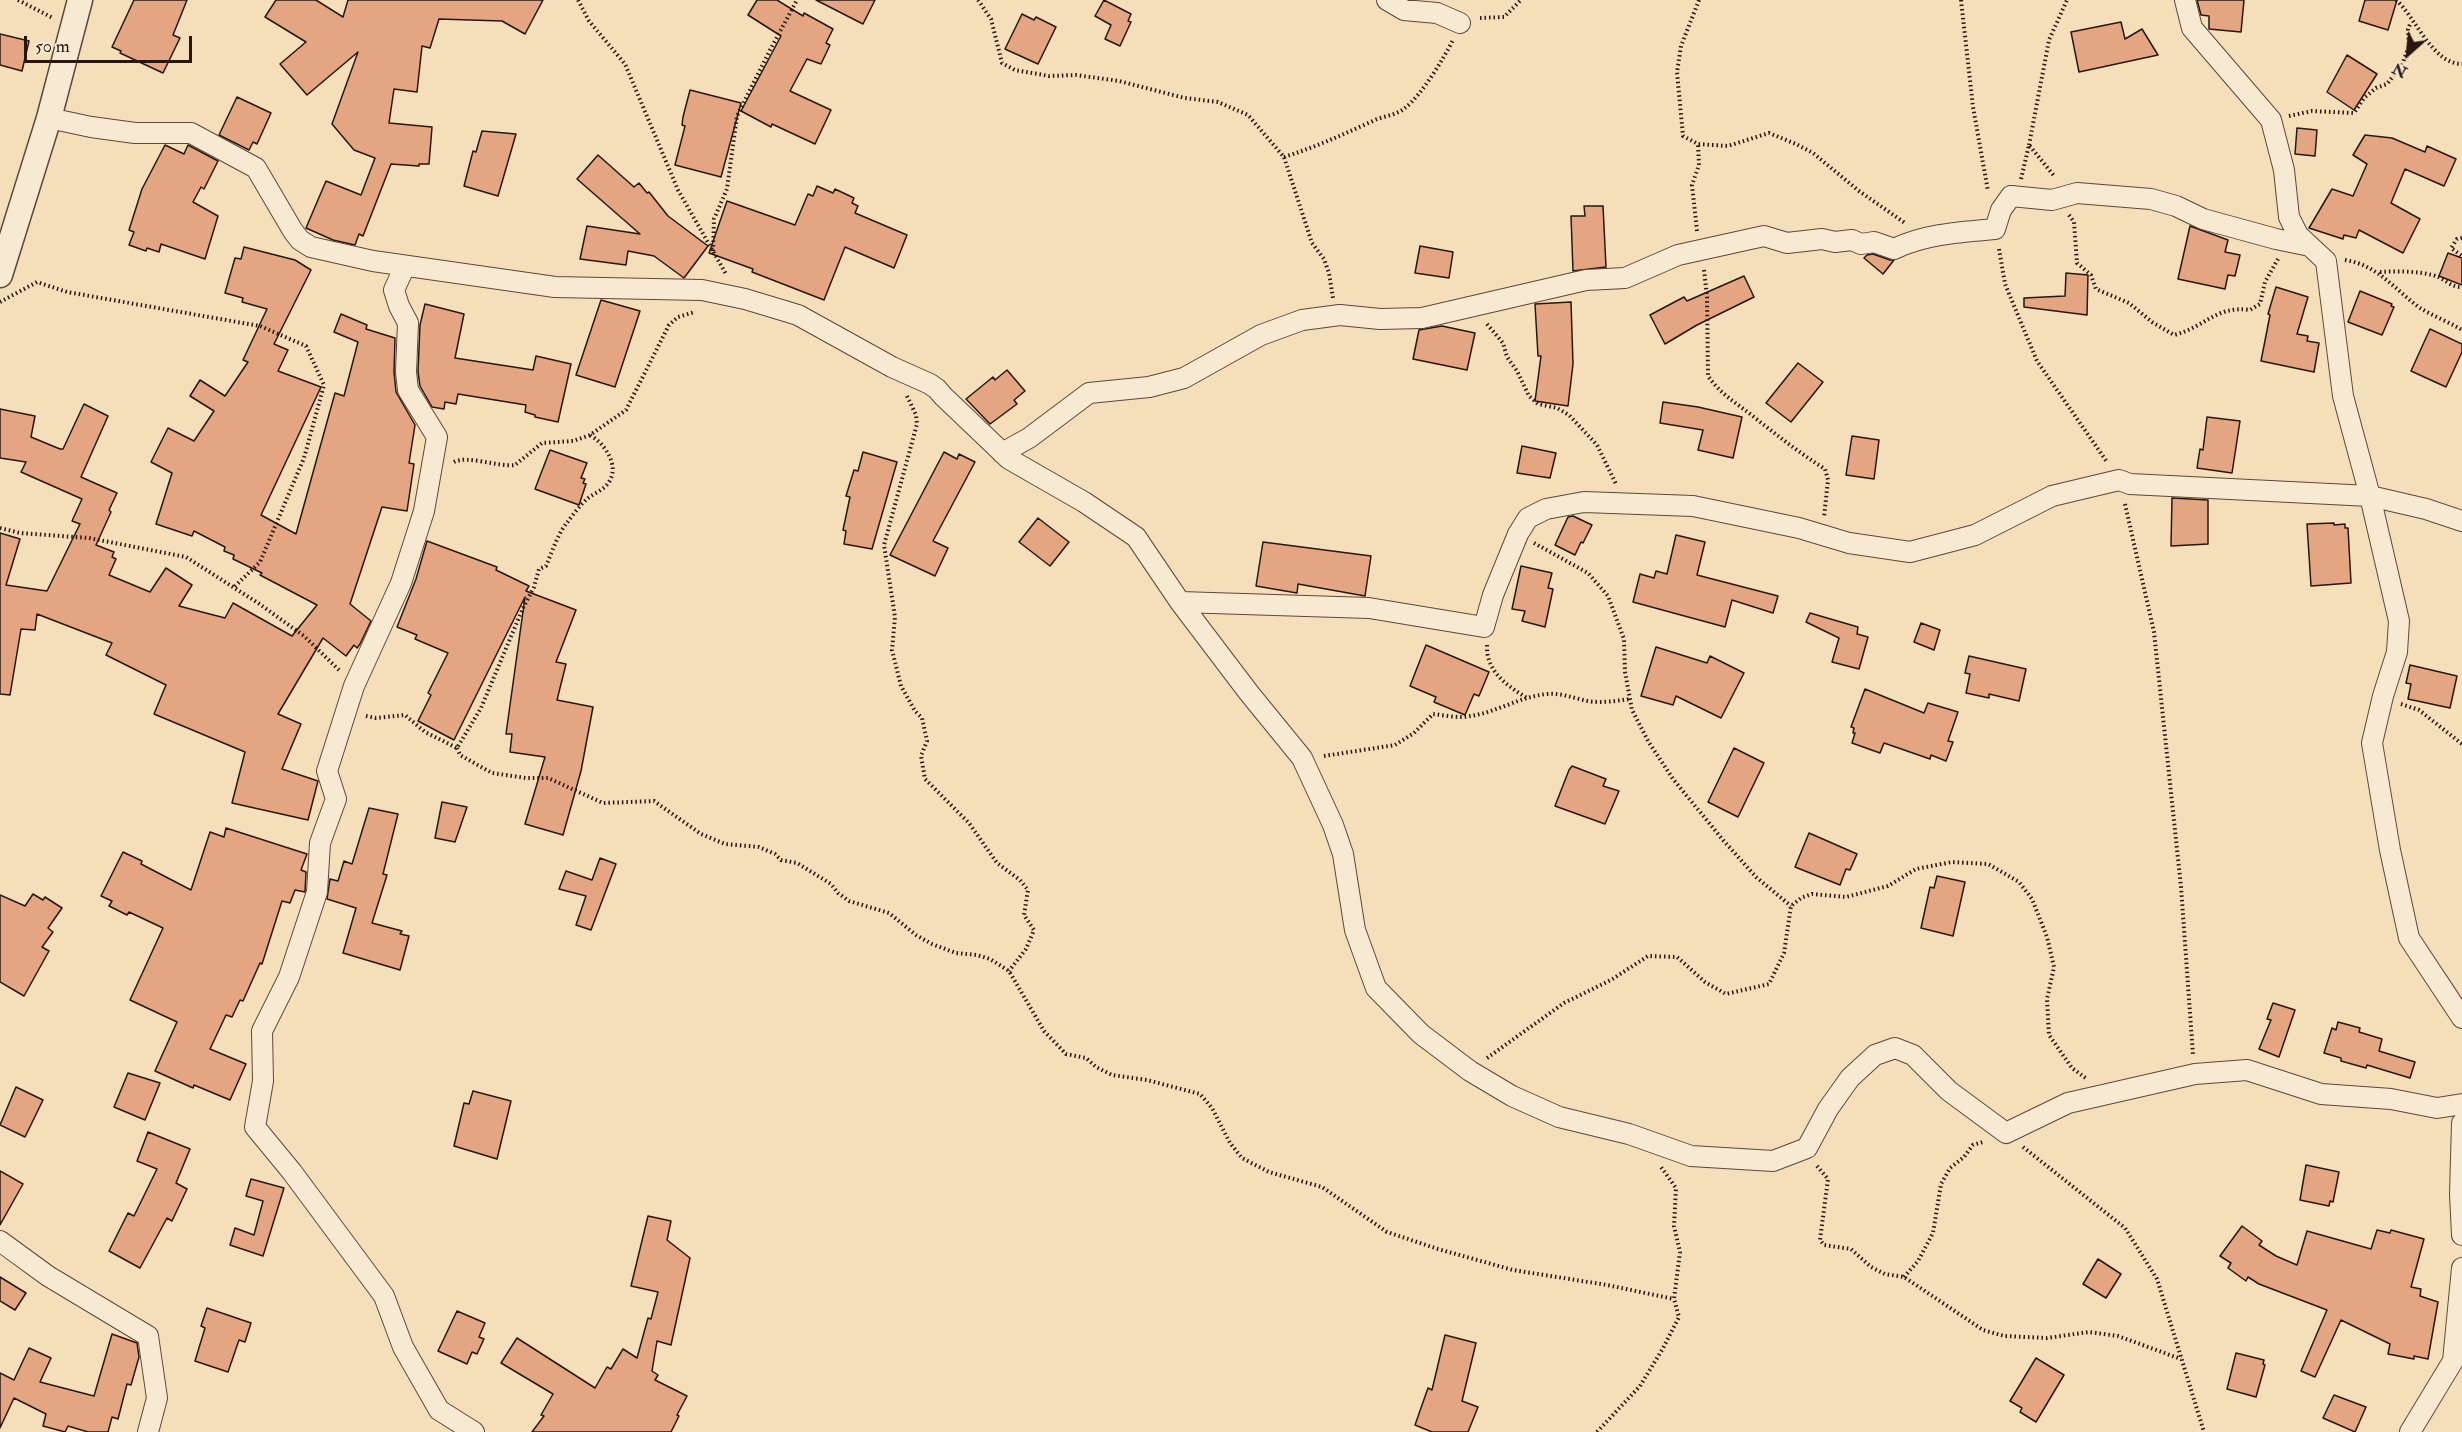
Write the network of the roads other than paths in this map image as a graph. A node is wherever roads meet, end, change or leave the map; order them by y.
1 (80, 0) edge
2 (1387, 0) edge
3 (2185, 0) edge
4 (1460, 23) road end
5 (49, 118) junction
6 (2316, 251) junction
7 (405, 266) junction
8 (0, 275) edge
9 (1002, 453) junction
10 (2370, 495) junction
11 (2462, 521) edge
12 (1180, 602) junction
13 (2462, 1018) edge
14 (2462, 1104) edge
15 (2462, 1123) edge
16 (2462, 1235) edge
17 (0, 1241) edge
18 (2462, 1268) edge
19 (148, 1432) edge
20 (474, 1432) edge
21 (2410, 1432) edge

1 - 5 street
2 - 4 street
3 - 6 street
5 - 7 street
5 - 8 street
6 - 9 street
6 - 10 street
7 - 9 street
7 - 20 street
9 - 12 street
10 - 11 street
10 - 12 street
10 - 13 street
12 - 14 street
15 - 16 street
17 - 19 street
18 - 21 street

